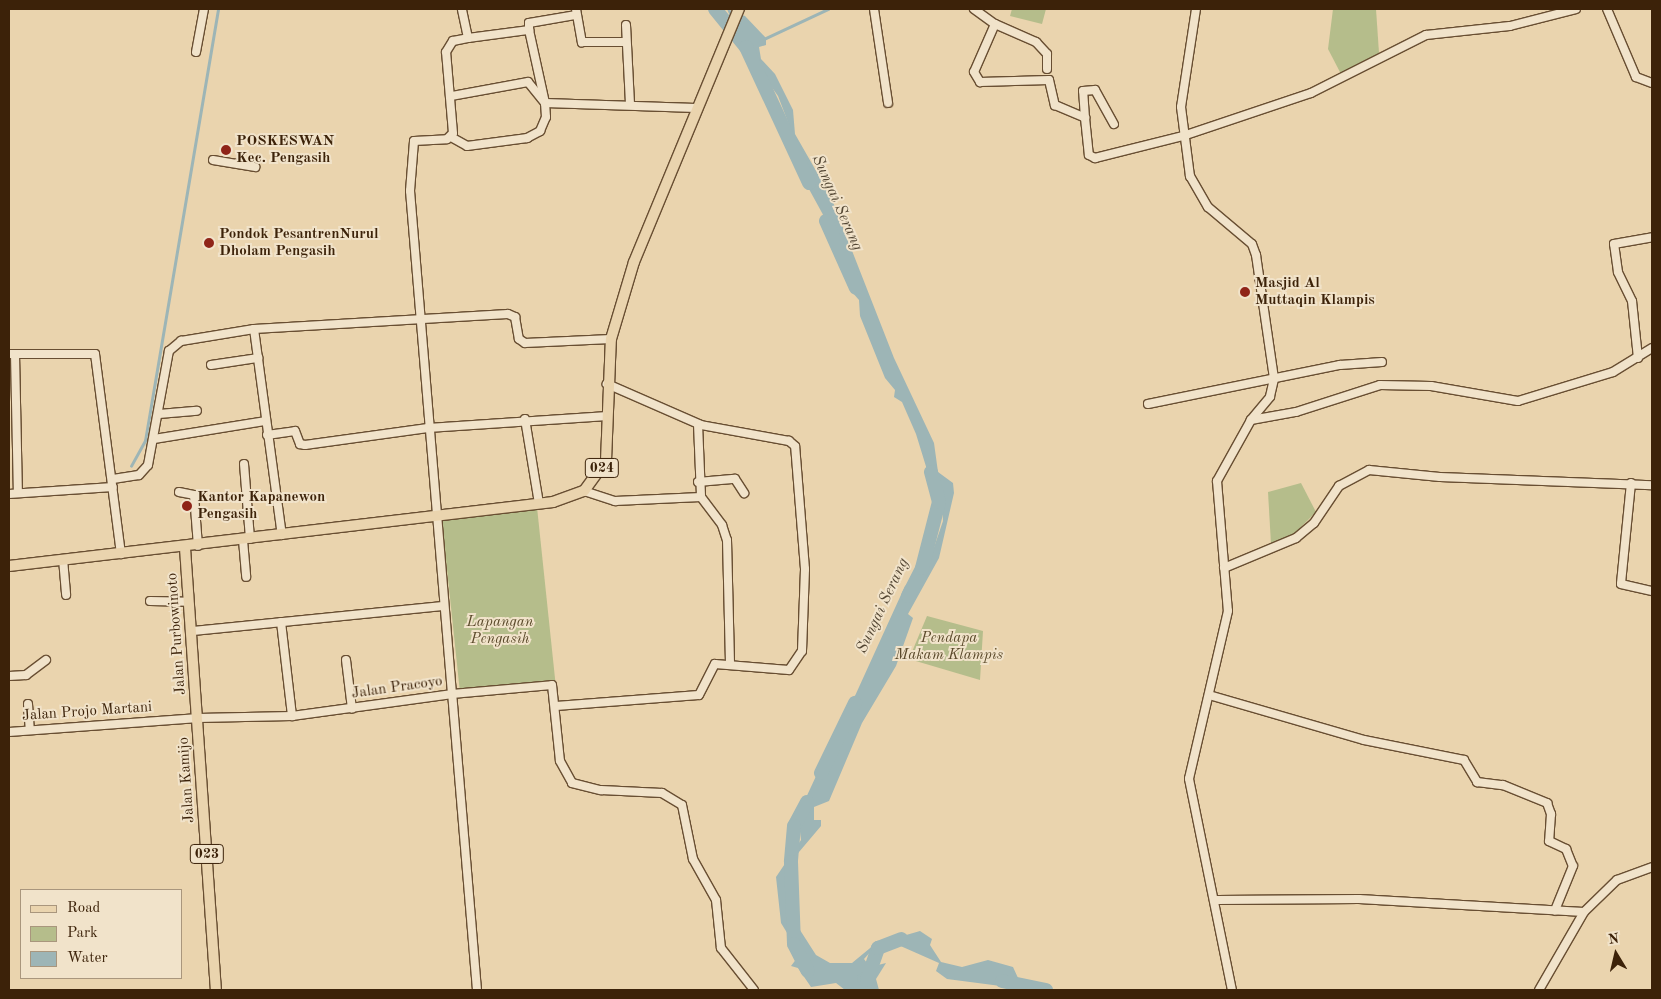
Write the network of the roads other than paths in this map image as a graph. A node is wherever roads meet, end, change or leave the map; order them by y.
1 (204, 9) edge
2 (462, 9) edge
3 (739, 9) edge
4 (874, 9) edge
5 (974, 9) edge
6 (1196, 9) edge
7 (1576, 9) edge
8 (1607, 9) edge
9 (576, 12) edge
10 (995, 24) junction
11 (626, 25) dead end
12 (529, 30) junction
13 (468, 38) junction
14 (626, 42) junction
15 (196, 52) dead end
16 (1047, 69) dead end
17 (1652, 83) edge
18 (452, 96) junction
19 (545, 102) junction
20 (888, 103) dead end
21 (630, 105) junction
22 (696, 108) junction
23 (1085, 118) junction
24 (1114, 124) dead end
25 (1183, 136) junction
26 (451, 137) junction
27 (213, 160) dead end
28 (255, 167) dead end
29 (1652, 238) edge
30 (420, 319) junction
31 (254, 329) junction
32 (611, 339) junction
33 (1652, 348) edge
34 (12, 354) edge
35 (258, 358) junction
36 (1638, 358) junction
37 (1382, 362) dead end
38 (211, 365) dead end
39 (1274, 379) junction
40 (607, 384) junction
41 (1148, 404) dead end
42 (197, 411) dead end
43 (159, 414) junction
44 (608, 416) junction
45 (525, 419) junction
46 (1251, 420) junction
47 (265, 421) junction
48 (698, 424) junction
49 (428, 428) junction
50 (267, 435) junction
51 (154, 438) junction
52 (244, 464) dead end
53 (698, 482) junction
54 (113, 483) junction
55 (1632, 483) junction
56 (1652, 485) edge
57 (584, 491) junction
58 (179, 492) dead end
59 (18, 493) junction
60 (744, 493) dead end
61 (9, 494) edge
62 (701, 497) junction
63 (539, 504) junction
64 (436, 516) junction
65 (282, 535) junction
66 (247, 540) junction
67 (198, 546) junction
68 (185, 548) junction
69 (121, 554) junction
70 (63, 559) junction
71 (9, 566) edge
72 (1224, 568) junction
73 (246, 577) dead end
74 (1652, 591) edge
75 (66, 596) dead end
76 (150, 601) dead end
77 (189, 602) junction
78 (444, 606) junction
79 (281, 622) junction
80 (192, 631) junction
81 (46, 660) dead end
82 (346, 660) dead end
83 (730, 662) junction
84 (9, 676) edge
85 (452, 694) junction
86 (1209, 695) junction
87 (28, 704) dead end
88 (556, 706) junction
89 (352, 709) junction
90 (292, 716) junction
91 (198, 718) junction
92 (30, 730) junction
93 (9, 732) edge
94 (1652, 867) edge
95 (1217, 900) junction
96 (1556, 910) junction
97 (1584, 912) junction
98 (216, 990) edge
99 (477, 990) edge
100 (754, 990) edge
101 (1232, 990) edge
102 (1539, 990) edge

1 - 15 street
2 - 13 street
3 - 22 main road, 024
4 - 20 street
5 - 10 street
6 - 25 street
7 - 25 street
8 - 17 street
9 - 12 street
9 - 14 street
10 - 16 street
10 - 23 street
11 - 14 street
12 - 13 street
12 - 19 street
13 - 18 street
14 - 21 street
18 - 19 street
18 - 26 street
19 - 21 street
19 - 26 street
21 - 22 street
22 - 32 main road, 024
23 - 24 street
23 - 25 street
25 - 39 street
26 - 30 street, Jalan Pracoyo
27 - 28 street
29 - 36 street
30 - 31 street
30 - 32 street
30 - 49 street, Jalan Pracoyo
31 - 35 street
31 - 43 street
32 - 40 main road, 024
33 - 36 street
34 - 54 street
34 - 59 street
35 - 38 street
35 - 47 street
36 - 46 street
37 - 39 street
39 - 41 street
39 - 46 street
40 - 44 main road, 024
40 - 48 street
42 - 43 street
43 - 51 street
44 - 45 street
44 - 57 main road, 024
45 - 49 street
45 - 63 street
46 - 72 street
47 - 50 street
47 - 51 street
48 - 53 street
48 - 83 street
49 - 50 street
49 - 64 street, Jalan Pracoyo
50 - 65 street
51 - 54 street
52 - 66 street
53 - 60 street
53 - 62 street
54 - 59 street
54 - 69 street
55 - 56 street
55 - 72 street
55 - 74 street
57 - 62 street
57 - 63 main road, 024
58 - 67 street
59 - 61 street
62 - 83 street
63 - 64 main road, 024
64 - 65 main road, 024
64 - 78 street, Jalan Pracoyo
65 - 66 main road, 024
66 - 67 main road, 024
66 - 73 street
67 - 68 main road, 024
68 - 69 main road
68 - 77 main road, Jalan Purbowinoto / 023
69 - 70 main road
70 - 71 main road
70 - 75 street
72 - 86 street
76 - 77 street
77 - 80 main road, Jalan Purbowinoto / 023
78 - 79 street
78 - 85 street, Jalan Pracoyo
79 - 80 street
79 - 90 street
80 - 91 main road, Jalan Purbowinoto / 023
81 - 84 street
82 - 89 street
83 - 88 street
85 - 88 street
85 - 89 street, Jalan Pracoyo
85 - 99 street
86 - 95 street
86 - 96 street
87 - 92 street
88 - 100 street
89 - 90 street, Jalan Pracoyo
90 - 91 street, Jalan Pracoyo
91 - 92 street, Jalan Projo Martani
91 - 98 main road, Jalan Kamijo / 023
92 - 93 street, Jalan Projo Martani
94 - 97 street
95 - 96 street
95 - 101 street
96 - 97 street
97 - 102 street

